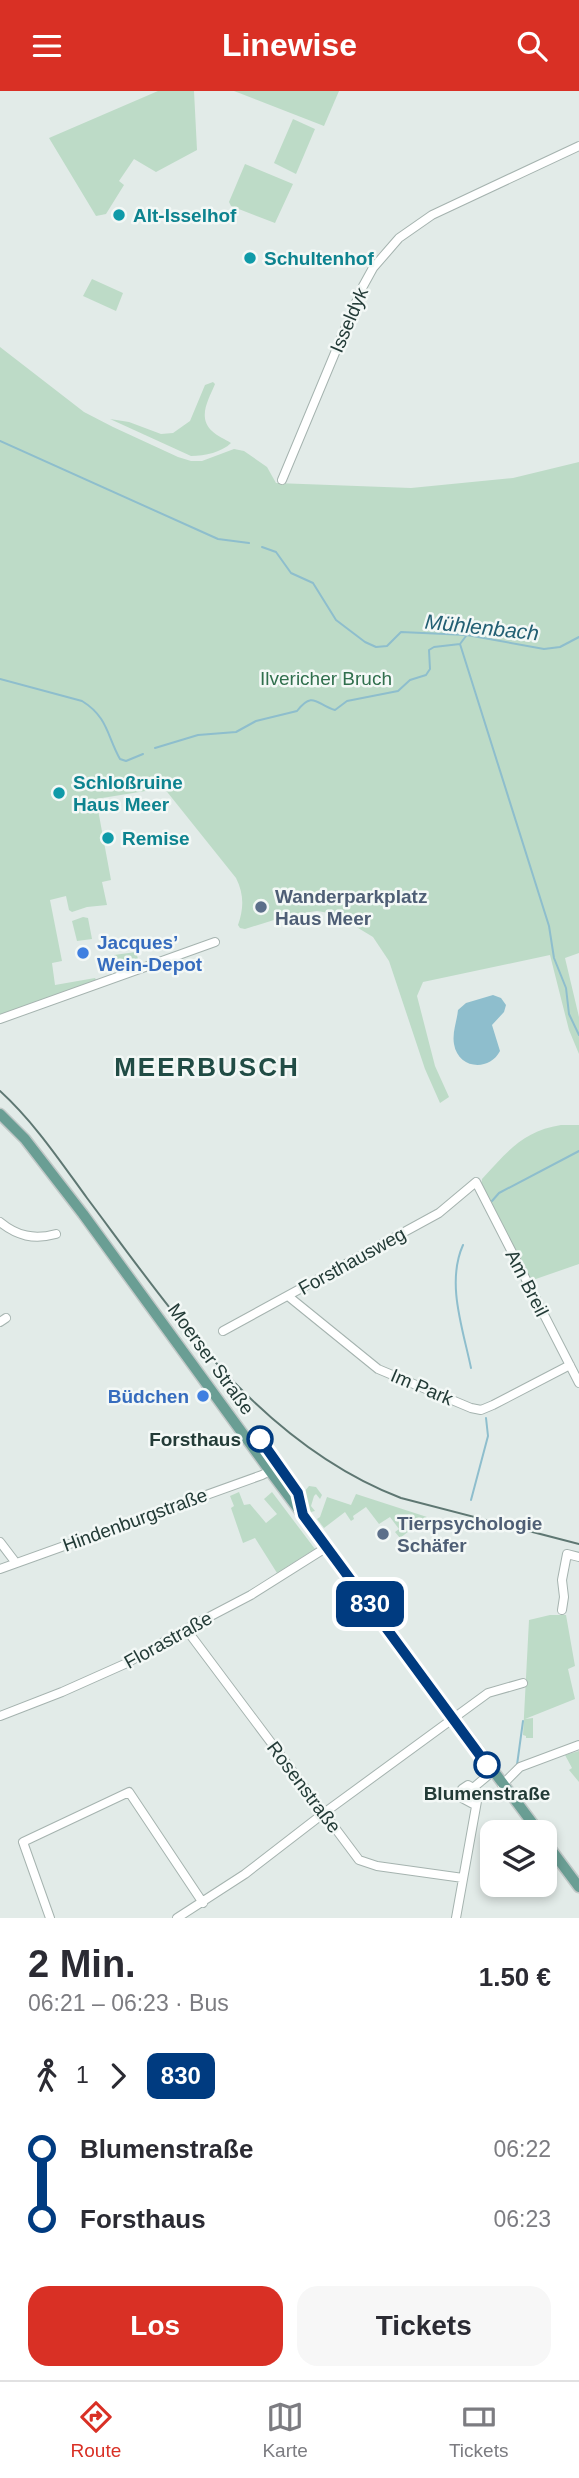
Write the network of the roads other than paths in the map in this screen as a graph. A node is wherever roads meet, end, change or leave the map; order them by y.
1 (579, 146) edge
2 (282, 480) dead end
3 (215, 941) dead end
4 (0, 1019) edge
5 (0, 1114) edge
6 (476, 1182) joint
7 (0, 1222) edge
8 (56, 1234) dead end
9 (288, 1296) junction
10 (223, 1331) dead end
11 (570, 1364) junction
12 (579, 1383) edge
13 (270, 1471) junction
14 (0, 1542) edge
15 (327, 1547) junction
16 (579, 1557) edge
17 (16, 1563) junction
18 (0, 1569) edge
19 (562, 1610) dead end
20 (186, 1629) junction
21 (523, 1683) dead end
22 (0, 1716) edge
23 (454, 1720) junction
24 (579, 1745) edge
25 (492, 1772) junction
26 (502, 1785) junction
27 (473, 1788) junction
28 (475, 1805) junction
29 (324, 1813) junction
30 (530, 1820) edge
31 (557, 1857) edge
32 (463, 1878) junction
33 (579, 1887) edge
34 (203, 1903) junction
35 (50, 1918) edge
36 (177, 1918) edge
37 (456, 1918) edge

1 - 2 street, Isseldyk
3 - 4 street
5 - 13 main road, Moerser Straße
6 - 9 street, Forsthausweg
6 - 11 street, Am Breil
7 - 8 street
9 - 10 street, Forsthausweg
9 - 11 street, Im Park
11 - 12 street, Am Breil
13 - 15 main road, Moerser Straße
13 - 17 street, Hindenburgstraße
14 - 17 street
15 - 20 street, Florastraße
15 - 23 main road, Moerser Straße
16 - 19 street
17 - 18 street, Hindenburgstraße
20 - 22 street, Florastraße
20 - 29 street, Rosenstraße
21 - 23 street
23 - 25 main road, Moerser Straße
23 - 29 street
24 - 26 street
25 - 26 main road, Moerser Straße
25 - 27 street
26 - 30 main road, Moerser Straße
27 - 28 street
27 - 28 street
28 - 32 street
29 - 32 street, Rosenstraße
29 - 34 street
31 - 33 main road
32 - 37 street
34 - 35 street
34 - 36 street

